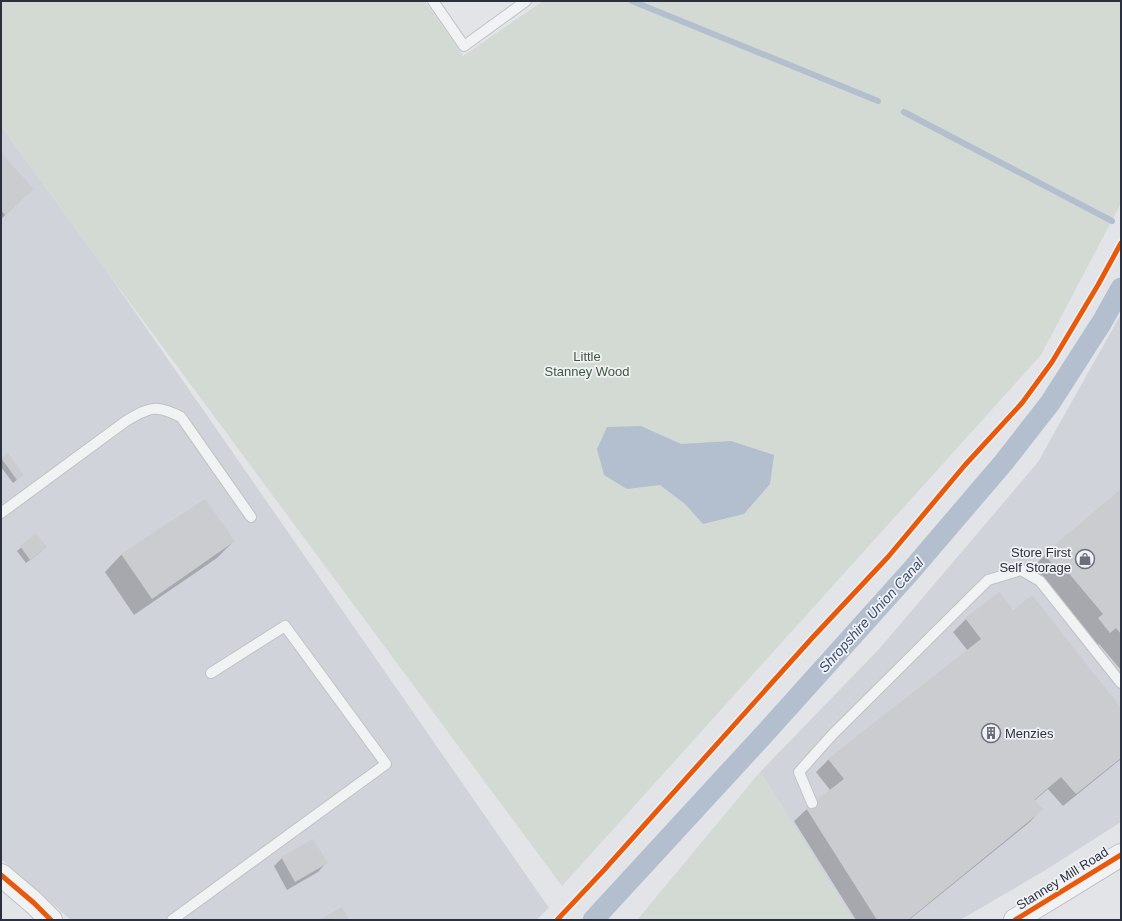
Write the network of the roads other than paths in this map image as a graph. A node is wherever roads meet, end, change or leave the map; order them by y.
1 (433, 1) edge
2 (526, 1) edge
3 (1, 513) edge
4 (251, 517) dead end
5 (211, 673) dead end
6 (1121, 683) edge
7 (812, 803) dead end
8 (1121, 855) edge
9 (1, 875) edge
10 (51, 920) edge
11 (172, 920) edge
12 (1015, 920) edge

1 - 2 lane
3 - 4 lane
5 - 11 lane
6 - 7 lane
8 - 12 street, Stanney Mill Road
9 - 10 street

